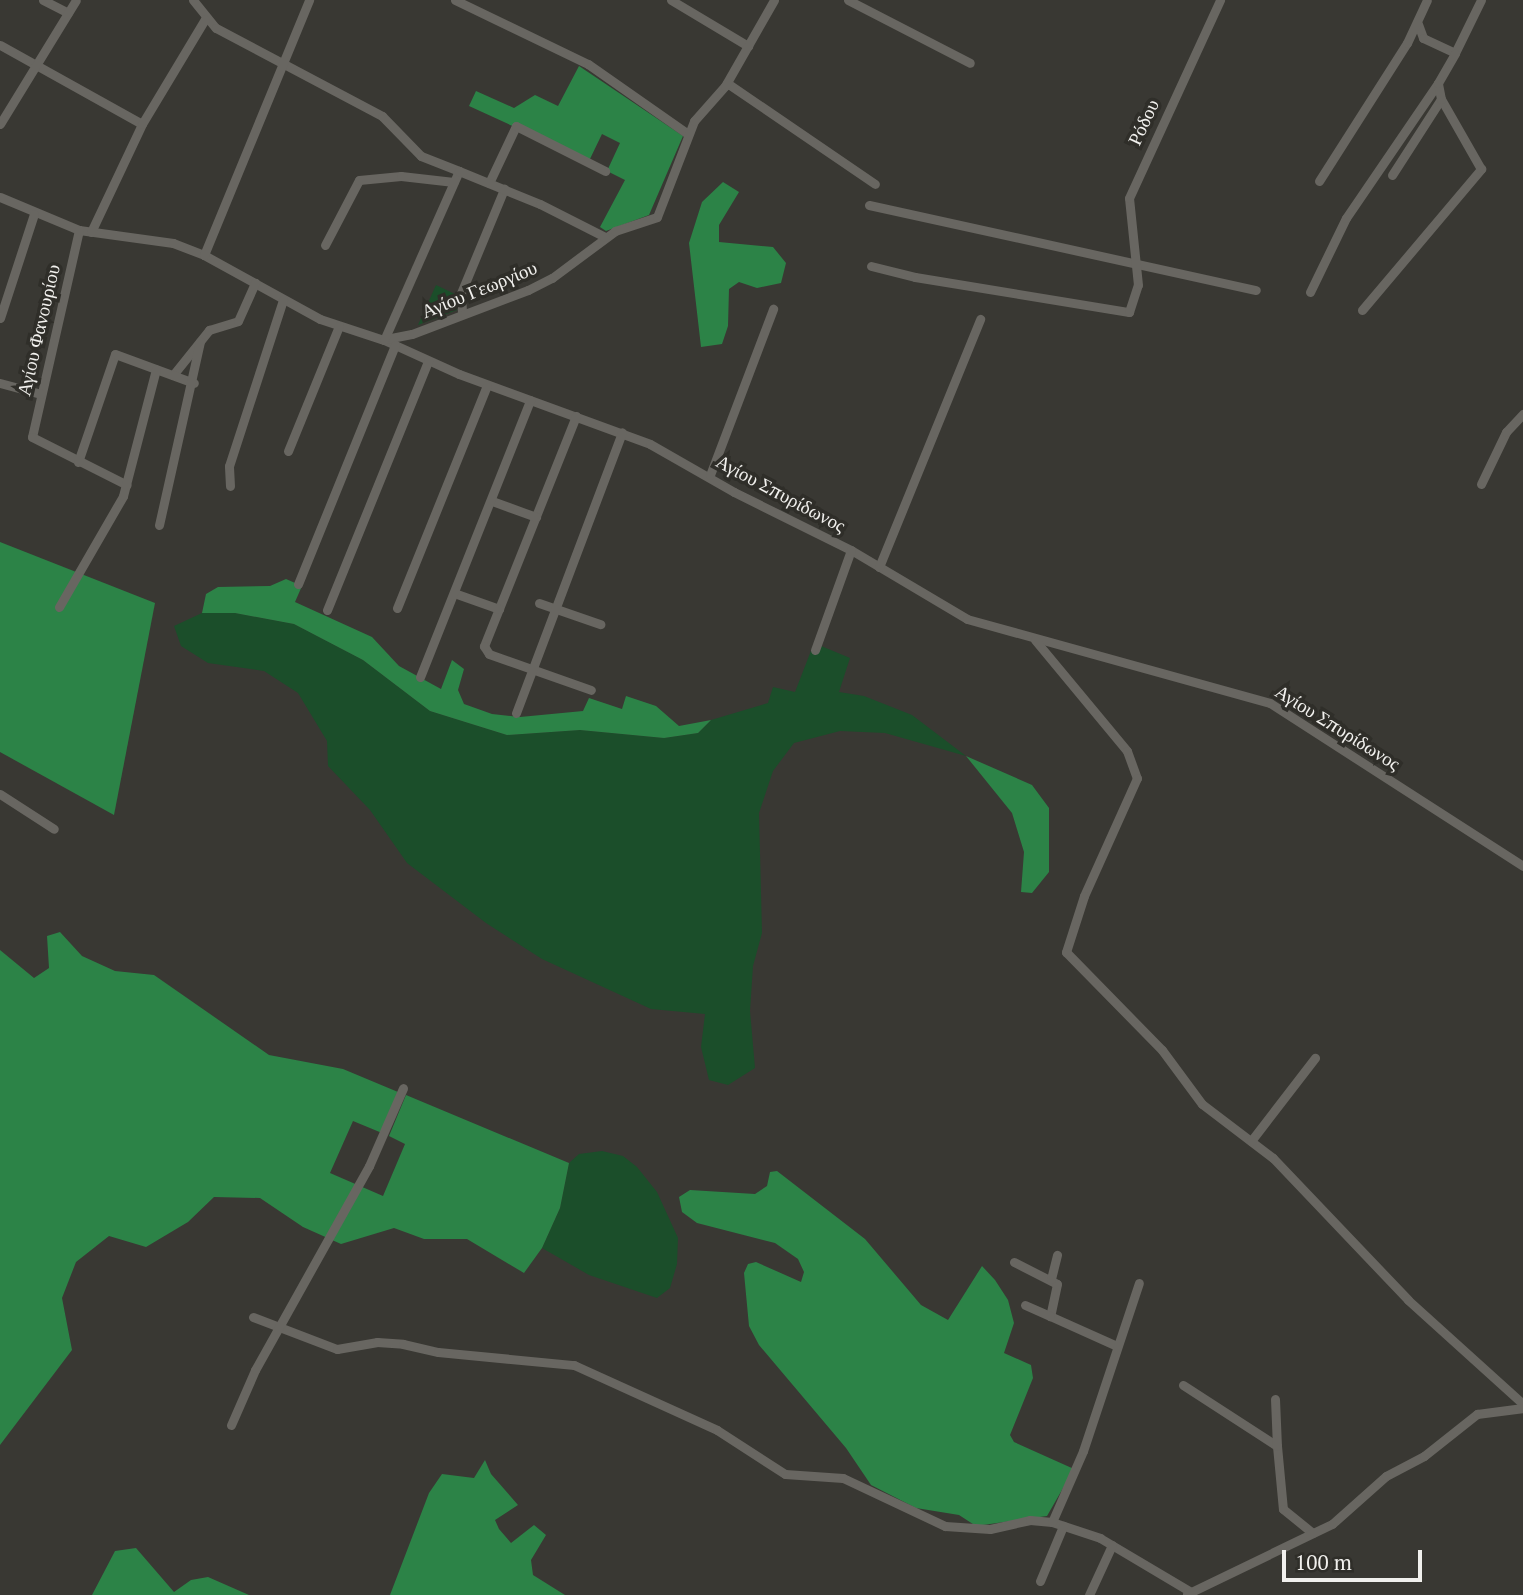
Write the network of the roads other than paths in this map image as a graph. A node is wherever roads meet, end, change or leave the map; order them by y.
1 (43, 0) edge
2 (76, 0) edge
3 (192, 0) edge
4 (309, 0) edge
5 (456, 0) edge
6 (671, 0) edge
7 (774, 0) edge
8 (848, 0) edge
9 (1220, 0) edge
10 (1427, 0) edge
11 (1481, 0) edge
12 (68, 13) junction
13 (205, 19) junction
14 (1418, 23) junction
15 (0, 45) edge
16 (748, 46) junction
17 (1455, 53) junction
18 (970, 63) dead end
19 (35, 64) junction
20 (283, 66) junction
21 (727, 83) junction
22 (1438, 83) junction
23 (1441, 99) junction
24 (0, 124) edge
25 (142, 124) junction
26 (688, 134) junction
27 (459, 171) junction
28 (605, 171) dead end
29 (1392, 175) dead end
30 (1319, 181) dead end
31 (454, 182) junction
32 (489, 183) junction
33 (875, 184) dead end
34 (504, 189) junction
35 (0, 197) edge
36 (869, 205) dead end
37 (34, 214) junction
38 (79, 230) junction
39 (91, 232) junction
40 (605, 237) junction
41 (325, 245) dead end
42 (204, 255) junction
43 (871, 265) dead end
44 (1137, 267) junction
45 (255, 283) junction
46 (1256, 290) dead end
47 (1310, 292) dead end
48 (283, 300) junction
49 (774, 309) dead end
50 (1362, 310) dead end
51 (462, 312) junction
52 (0, 318) edge
53 (980, 319) dead end
54 (339, 326) junction
55 (412, 334) junction
56 (384, 340) junction
57 (200, 342) junction
58 (396, 345) junction
59 (405, 350) junction
60 (428, 361) junction
61 (156, 369) junction
62 (173, 375) junction
63 (0, 383) edge
64 (194, 383) junction
65 (487, 385) junction
66 (41, 394) junction
67 (530, 400) junction
68 (1523, 414) edge
69 (576, 416) junction
70 (622, 432) junction
71 (288, 451) dead end
72 (78, 462) junction
73 (709, 475) junction
74 (1481, 484) dead end
75 (127, 485) junction
76 (230, 486) dead end
77 (492, 501) junction
78 (536, 517) junction
79 (159, 525) dead end
80 (850, 550) junction
81 (879, 567) junction
82 (298, 584) dead end
83 (454, 593) junction
84 (539, 603) dead end
85 (59, 607) dead end
86 (397, 608) dead end
87 (499, 609) junction
88 (555, 609) junction
89 (327, 610) dead end
90 (600, 624) dead end
91 (1035, 640) junction
92 (815, 650) dead end
93 (532, 669) junction
94 (420, 677) dead end
95 (591, 690) dead end
96 (516, 713) dead end
97 (0, 794) edge
98 (54, 829) dead end
99 (1523, 866) edge
100 (1315, 1058) dead end
101 (403, 1088) dead end
102 (1251, 1141) junction
103 (1057, 1255) dead end
104 (1014, 1262) dead end
105 (1051, 1279) junction
106 (1139, 1283) dead end
107 (1025, 1305) dead end
108 (1050, 1316) junction
109 (253, 1317) dead end
110 (278, 1329) junction
111 (1117, 1346) junction
112 (1183, 1385) dead end
113 (1275, 1399) dead end
114 (1523, 1406) edge
115 (231, 1425) dead end
116 (1277, 1446) junction
117 (1052, 1522) junction
118 (1063, 1527) junction
119 (1313, 1533) junction
120 (1112, 1545) junction
121 (1040, 1581) dead end
122 (1188, 1594) edge
123 (1089, 1595) edge

1 - 12 street
2 - 12 street
3 - 13 street
4 - 20 street
5 - 26 street
6 - 16 street
7 - 16 street, Αγίου Γεωργίου
8 - 18 street
9 - 44 street, Ρόδου
10 - 14 street
11 - 17 street
12 - 19 street
13 - 20 street
13 - 25 street
14 - 17 street
14 - 30 street
15 - 19 street
16 - 21 street, Αγίου Γεωργίου
17 - 22 street
19 - 24 street
19 - 25 street
20 - 27 street
20 - 42 street
21 - 26 street, Αγίου Γεωργίου
21 - 33 street
22 - 23 street
22 - 47 street
23 - 29 street
23 - 50 street
25 - 39 street
26 - 40 street, Αγίου Γεωργίου
27 - 31 street
27 - 32 street
28 - 32 street
31 - 41 street
31 - 56 street
32 - 34 street
34 - 40 street
34 - 51 street
35 - 37 street, Αγίου Σπυρίδωνος
36 - 44 street
37 - 38 street, Αγίου Σπυρίδωνος
37 - 52 street
38 - 39 street, Αγίου Σπυρίδωνος
38 - 66 street, Αγίου Φανουρίου
39 - 42 street, Αγίου Σπυρίδωνος
40 - 51 street, Αγίου Γεωργίου
42 - 45 street, Αγίου Σπυρίδωνος
43 - 44 street, Ρόδου
44 - 46 street
45 - 48 street, Αγίου Σπυρίδωνος
45 - 57 street
48 - 54 street, Αγίου Σπυρίδωνος
48 - 76 street
49 - 73 street
51 - 55 street, Αγίου Γεωργίου
53 - 81 street
54 - 56 street, Αγίου Σπυρίδωνος
54 - 71 street
55 - 56 street, Αγίου Γεωργίου
55 - 59 street
56 - 58 street, Αγίου Σπυρίδωνος
57 - 62 street
57 - 64 street
58 - 59 street, Αγίου Σπυρίδωνος
58 - 82 street
59 - 60 street, Αγίου Σπυρίδωνος
60 - 65 street, Αγίου Σπυρίδωνος
60 - 89 street
61 - 62 street
61 - 72 street
61 - 75 street
62 - 64 street
63 - 66 street
64 - 79 street
65 - 67 street, Αγίου Σπυρίδωνος
65 - 86 street
66 - 72 street, Αγίου Φανουρίου
67 - 69 street, Αγίου Σπυρίδωνος
67 - 77 street
68 - 74 street
69 - 70 street, Αγίου Σπυρίδωνος
69 - 78 street
70 - 73 street, Αγίου Σπυρίδωνος
70 - 88 street
72 - 75 street
73 - 80 street, Αγίου Σπυρίδωνος
75 - 85 street
77 - 78 street
77 - 83 street
78 - 87 street
80 - 81 street, Αγίου Σπυρίδωνος
80 - 92 street
81 - 91 street, Αγίου Σπυρίδωνος
83 - 87 street
83 - 94 street
84 - 88 street
87 - 93 street
88 - 90 street
88 - 93 street
91 - 99 street, Αγίου Σπυρίδωνος
91 - 102 street
93 - 95 street
93 - 96 street
97 - 98 street
100 - 102 street
101 - 110 street
102 - 114 street
103 - 105 street
104 - 105 street
105 - 108 street
106 - 111 street
107 - 108 street
108 - 111 street
109 - 110 street
110 - 115 street
110 - 117 street
111 - 117 street
112 - 116 street
113 - 116 street
114 - 119 street
116 - 119 street
117 - 118 street
118 - 120 street
118 - 121 street
119 - 122 street
120 - 122 street
120 - 123 street

